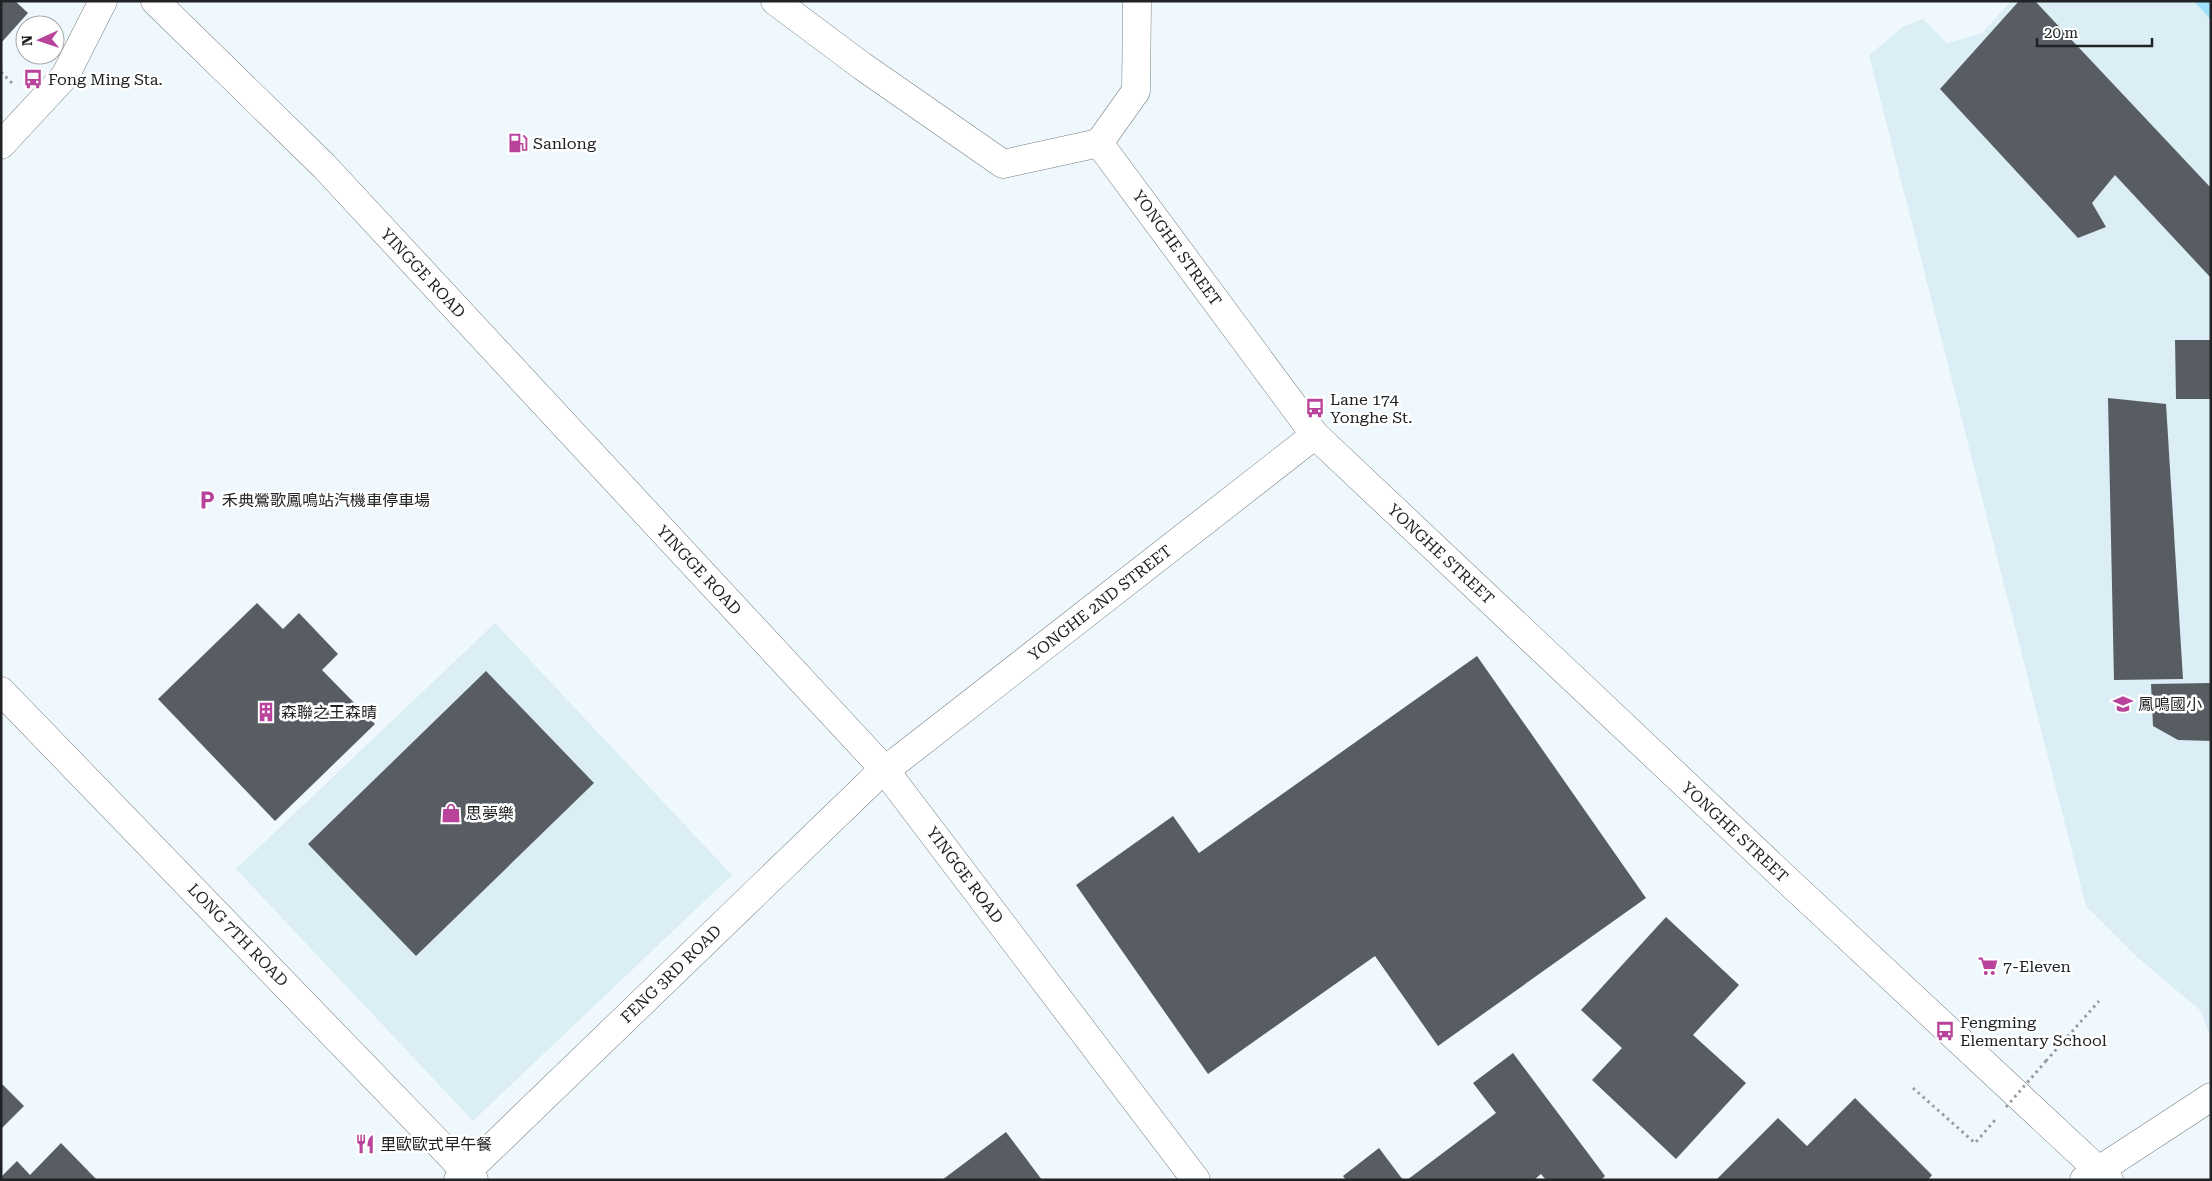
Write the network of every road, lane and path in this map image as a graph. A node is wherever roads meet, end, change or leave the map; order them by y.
1 (103, 1) edge
2 (154, 1) edge
3 (775, 1) edge
4 (1137, 1) edge
5 (1099, 142) junction
6 (1, 145) edge
7 (1315, 435) junction
8 (1, 691) edge
9 (884, 768) junction
10 (2099, 1001) dead end
11 (1913, 1088) dead end
12 (2211, 1097) edge
13 (2098, 1176) edge
14 (467, 1177) edge
15 (1196, 1180) edge

1 - 6 street
2 - 9 street, YINGGE ROAD
3 - 5 street
4 - 5 street
5 - 7 street, YONGHE STREET
7 - 9 street, YONGHE 2ND STREET
7 - 13 street, YONGHE STREET
8 - 14 street, LONG 7TH ROAD
9 - 14 street, FENG 3RD ROAD
9 - 15 street, YINGGE ROAD
10 - 11 path, bridge
12 - 13 street

